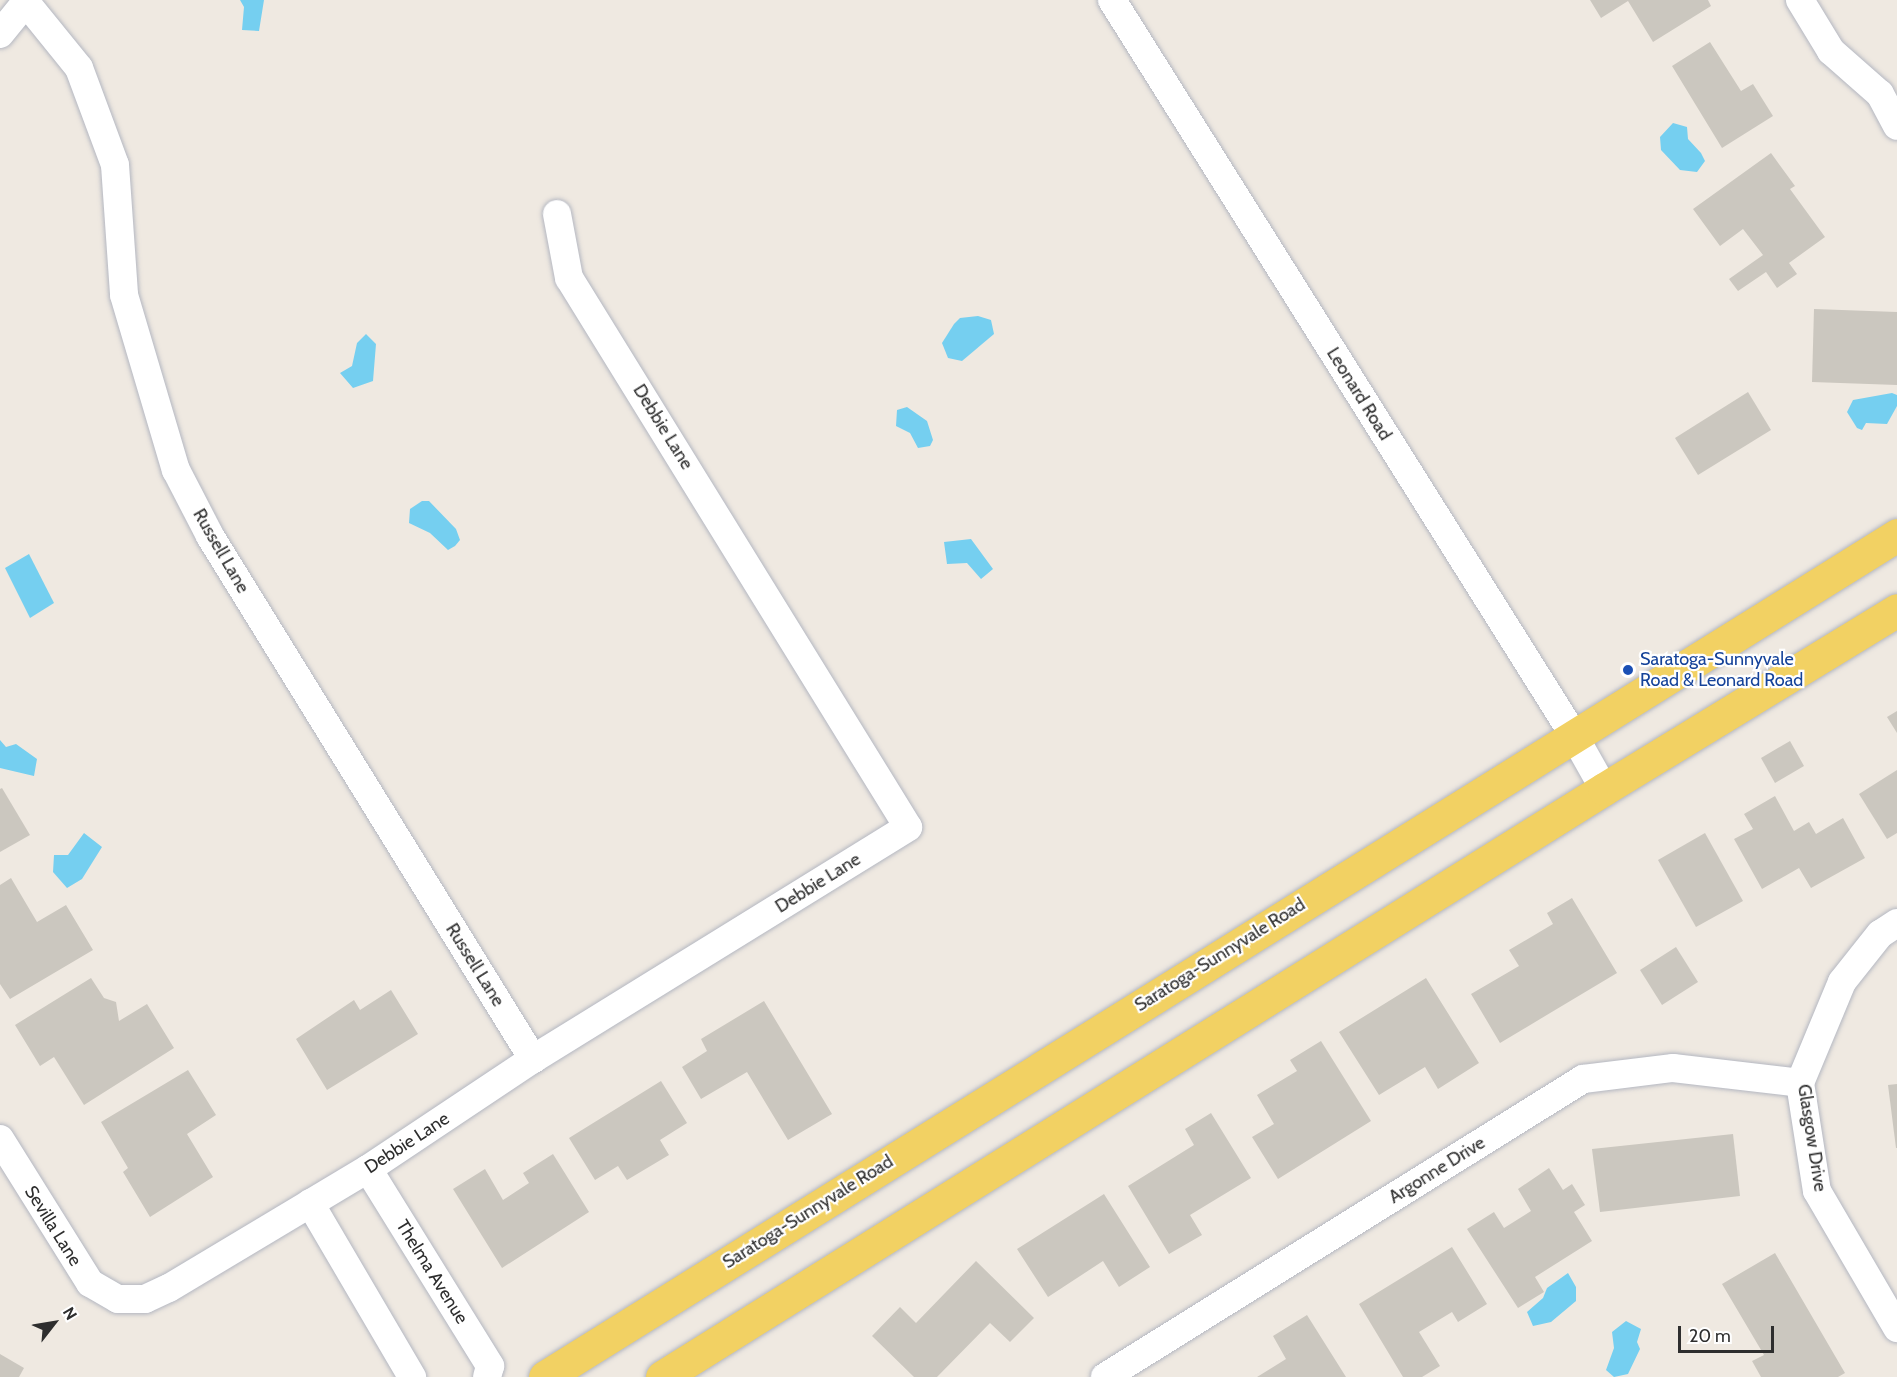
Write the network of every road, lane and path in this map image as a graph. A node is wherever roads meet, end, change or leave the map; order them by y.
1 (1112, 0) edge
2 (1800, 0) edge
3 (25, 1) edge
4 (0, 34) edge
5 (1897, 126) edge
6 (557, 214) dead end
7 (1897, 535) edge
8 (1897, 610) edge
9 (1574, 734) junction
10 (1604, 789) junction
11 (1897, 923) edge
12 (533, 1059) junction
13 (1800, 1083) junction
14 (0, 1139) edge
15 (368, 1169) junction
16 (310, 1203) junction
17 (118, 1299) joint
18 (1897, 1328) edge
19 (412, 1377) edge
20 (487, 1377) edge
21 (545, 1377) edge
22 (662, 1377) edge
23 (1105, 1377) edge

1 - 9 street, Leonard Road
2 - 5 street
3 - 4 street
3 - 12 street, Russell Lane
6 - 12 street, Debbie Lane
7 - 9 main road, Saratoga-Sunnyvale Road
8 - 10 main road
9 - 10 street, Leonard Road
9 - 21 main road, Saratoga-Sunnyvale Road
10 - 22 main road
11 - 13 street, Glasgow Drive
12 - 15 street, Debbie Lane
13 - 18 street, Glasgow Drive
13 - 23 street, Argonne Drive
14 - 17 street, Sevilla Lane
15 - 16 street, Debbie Lane
15 - 20 street, Thelma Avenue
16 - 17 street, Debbie Lane
16 - 19 street

